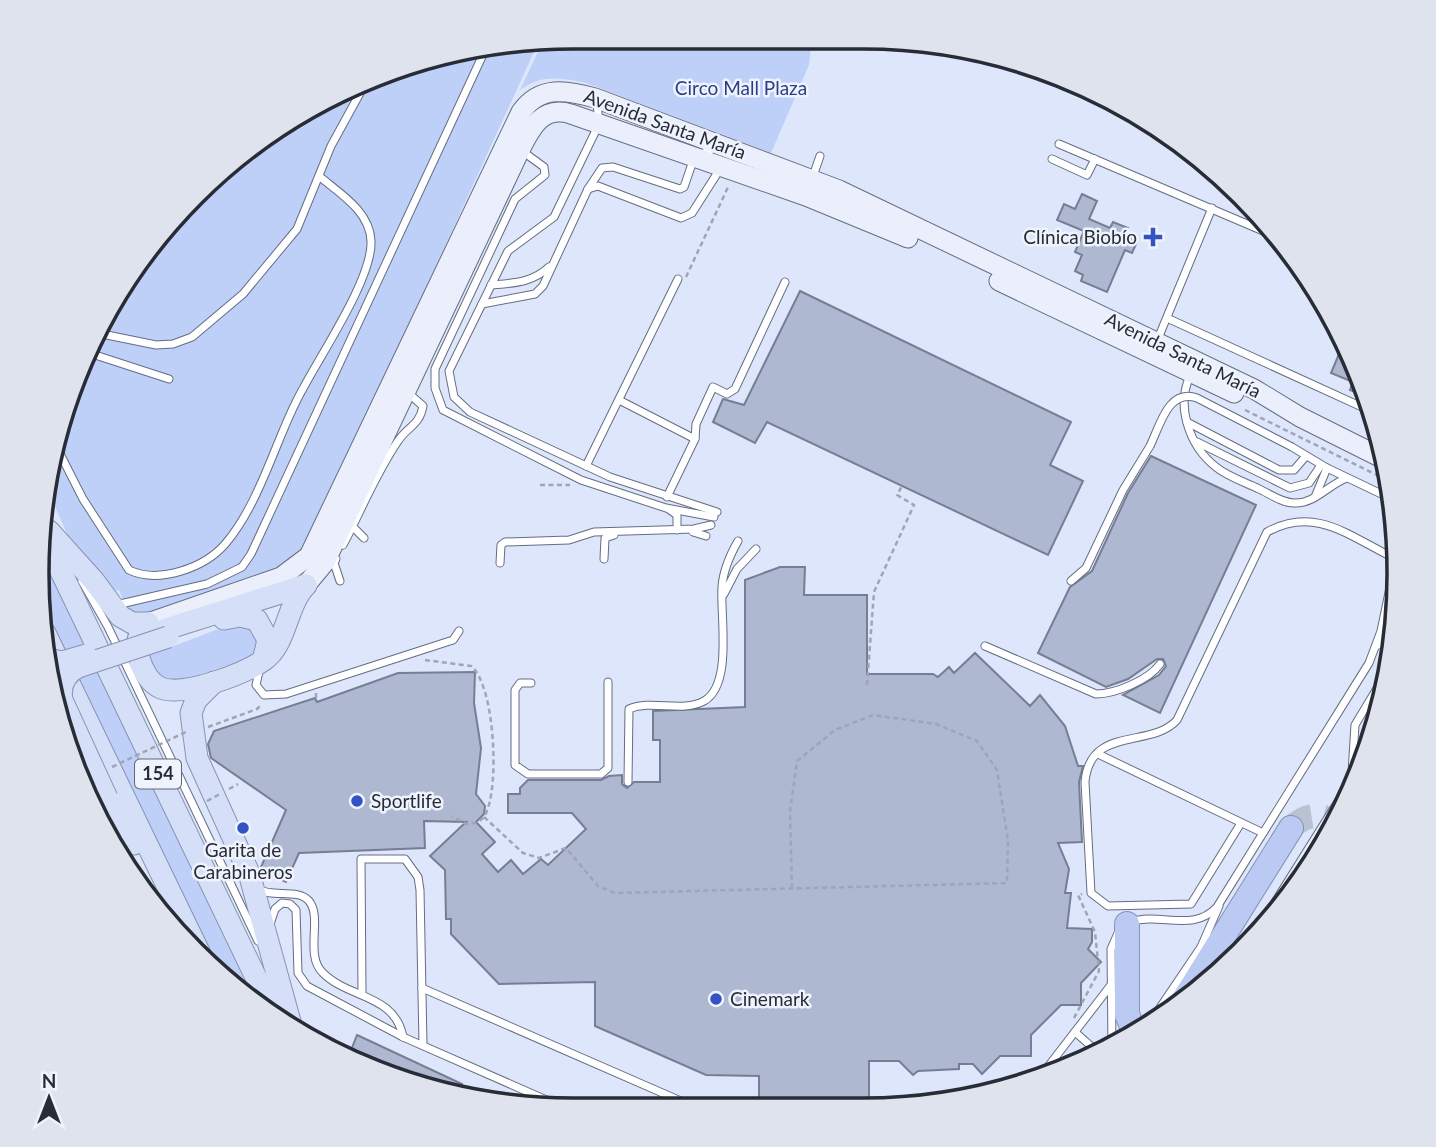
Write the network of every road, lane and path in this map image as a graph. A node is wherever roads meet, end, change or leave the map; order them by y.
1 (482, 57) edge
2 (359, 95) edge
3 (595, 98) junction
4 (599, 124) junction
5 (1059, 144) dead end
6 (726, 146) junction
7 (520, 150) junction
8 (820, 156) dead end
9 (694, 158) junction
10 (1052, 159) dead end
11 (1095, 159) junction
12 (721, 167) junction
13 (319, 176) junction
14 (809, 187) junction
15 (588, 188) junction
16 (1212, 208) junction
17 (1257, 228) edge
18 (555, 258) junction
19 (678, 279) dead end
20 (785, 282) dead end
21 (491, 285) junction
22 (482, 304) junction
23 (1167, 318) junction
24 (107, 335) edge
25 (1157, 341) junction
26 (97, 356) edge
27 (1191, 374) junction
28 (169, 379) dead end
29 (406, 392) junction
30 (619, 400) junction
31 (1359, 406) edge
32 (1300, 417) junction
33 (1187, 422) junction
34 (695, 439) junction
35 (1197, 442) junction
36 (1373, 453) edge
37 (1306, 456) junction
38 (62, 458) edge
39 (586, 466) junction
40 (1324, 467) junction
41 (1347, 478) junction
42 (540, 485) dead end
43 (576, 485) dead end
44 (902, 486) dead end
45 (1381, 494) edge
46 (667, 497) junction
47 (1315, 497) junction
48 (666, 508) junction
49 (714, 518) junction
50 (353, 527) junction
51 (677, 530) junction
52 (50, 535) edge
53 (706, 536) dead end
54 (50, 537) edge
55 (364, 538) dead end
56 (50, 539) edge
57 (738, 541) dead end
58 (756, 549) dead end
59 (1386, 555) edge
60 (604, 559) dead end
61 (500, 563) dead end
62 (340, 581) dead end
63 (1071, 581) dead end
64 (306, 585) junction
65 (1386, 600) edge
66 (722, 601) junction
67 (111, 606) junction
68 (161, 630) junction
69 (458, 631) dead end
70 (1383, 638) edge
71 (985, 646) dead end
72 (1375, 648) junction
73 (55, 654) edge
74 (56, 660) edge
75 (417, 661) dead end
76 (261, 662) junction
77 (1160, 664) dead end
78 (214, 682) junction
79 (608, 682) dead end
80 (531, 683) dead end
81 (867, 685) dead end
82 (63, 691) edge
83 (316, 691) dead end
84 (270, 696) junction
85 (1372, 697) edge
86 (316, 701) dead end
87 (69, 716) edge
88 (208, 727) dead end
89 (188, 731) dead end
90 (1098, 754) junction
91 (1353, 758) edge
92 (108, 768) dead end
93 (628, 782) dead end
94 (222, 793) dead end
95 (207, 801) dead end
96 (452, 816) dead end
97 (484, 817) junction
98 (1241, 822) junction
99 (1291, 828) tunnel mouth
100 (1263, 833) junction
101 (253, 885) junction
102 (792, 889) junction
103 (1091, 893) junction
104 (172, 897) junction
105 (1220, 901) junction
106 (1127, 924) junction
107 (187, 927) edge
108 (267, 934) junction
109 (1197, 977) edge
110 (1111, 985) junction
111 (422, 988) junction
112 (362, 994) junction
113 (266, 999) edge
114 (1159, 1006) edge
115 (281, 1009) edge
116 (288, 1014) edge
117 (1081, 1024) junction
118 (1131, 1024) edge
119 (1075, 1031) junction
120 (1112, 1035) edge
121 (403, 1037) junction
122 (423, 1045) junction
123 (1091, 1045) edge
124 (1051, 1062) edge
125 (540, 1097) edge
126 (666, 1098) edge

1 - 67 lane
2 - 13 lane
3 - 4 lane
3 - 6 main road, Avenida Santa María
3 - 68 main road, Avenida Santa María
4 - 7 main road, Avenida Santa María
4 - 9 main road, Avenida Santa María
4 - 21 lane
5 - 11 lane
6 - 9 lane
6 - 14 main road, Avenida Santa María
7 - 29 main road, Avenida Santa María
7 - 48 lane
8 - 14 lane
9 - 12 main road, Avenida Santa María
9 - 15 lane
10 - 11 lane
11 - 16 lane
12 - 14 main road, Avenida Santa María
12 - 15 lane
13 - 24 lane
13 - 38 lane
14 - 25 main road, Avenida Santa María
14 - 27 main road, Avenida Santa María
15 - 18 lane
16 - 17 lane
16 - 23 lane
18 - 21 lane
18 - 22 lane
19 - 30 lane
20 - 34 lane
21 - 22 lane
22 - 39 lane
23 - 25 lane
23 - 31 lane
25 - 32 main road, Avenida Santa María
26 - 28 lane
27 - 32 main road, Avenida Santa María
27 - 33 lane
29 - 50 lane
29 - 64 main road, Avenida Santa María
30 - 34 lane
30 - 39 lane
32 - 36 main road, Avenida Santa María
33 - 35 lane
33 - 37 lane
34 - 46 lane
35 - 40 lane
35 - 47 lane
37 - 40 lane
37 - 63 lane, bridge
39 - 46 lane
40 - 41 lane
40 - 47 lane
41 - 45 lane
41 - 47 lane
42 - 43 path
44 - 81 path
46 - 49 lane
48 - 49 lane
48 - 51 lane
49 - 51 lane
50 - 55 lane
50 - 62 lane
51 - 61 lane
52 - 67 main road
53 - 60 lane
54 - 115 lane
56 - 113 main road, 154
57 - 66 lane
58 - 66 lane
59 - 90 lane
64 - 68 main road
64 - 76 main road
65 - 72 lane
66 - 93 lane
67 - 68 main road
68 - 74 main road, bridge
68 - 76 main road
68 - 78 main road
68 - 82 main road, bridge
69 - 84 lane
70 - 72 lane
71 - 77 lane
72 - 100 lane
73 - 104 main road, 154
75 - 97 path
76 - 78 main road
76 - 84 lane
78 - 101 main road
79 - 80 lane
83 - 86 path
84 - 88 path
85 - 91 lane
87 - 104 main road, bridge
89 - 92 path, bridge
90 - 98 lane
90 - 103 lane
94 - 95 path, bridge
96 - 97 path
97 - 102 path
98 - 100 lane
98 - 103 lane
99 - 109 highway
100 - 105 lane
101 - 108 main road
101 - 112 lane
102 - 102 path
103 - 117 path
104 - 107 main road, 154
105 - 106 lane
105 - 114 lane
106 - 110 lane
106 - 118 highway
108 - 116 main road
108 - 121 lane
110 - 117 lane
110 - 120 lane
111 - 112 lane
111 - 122 lane
111 - 126 lane
112 - 121 lane
117 - 119 lane
119 - 123 lane
119 - 124 lane
121 - 122 lane
122 - 125 lane

